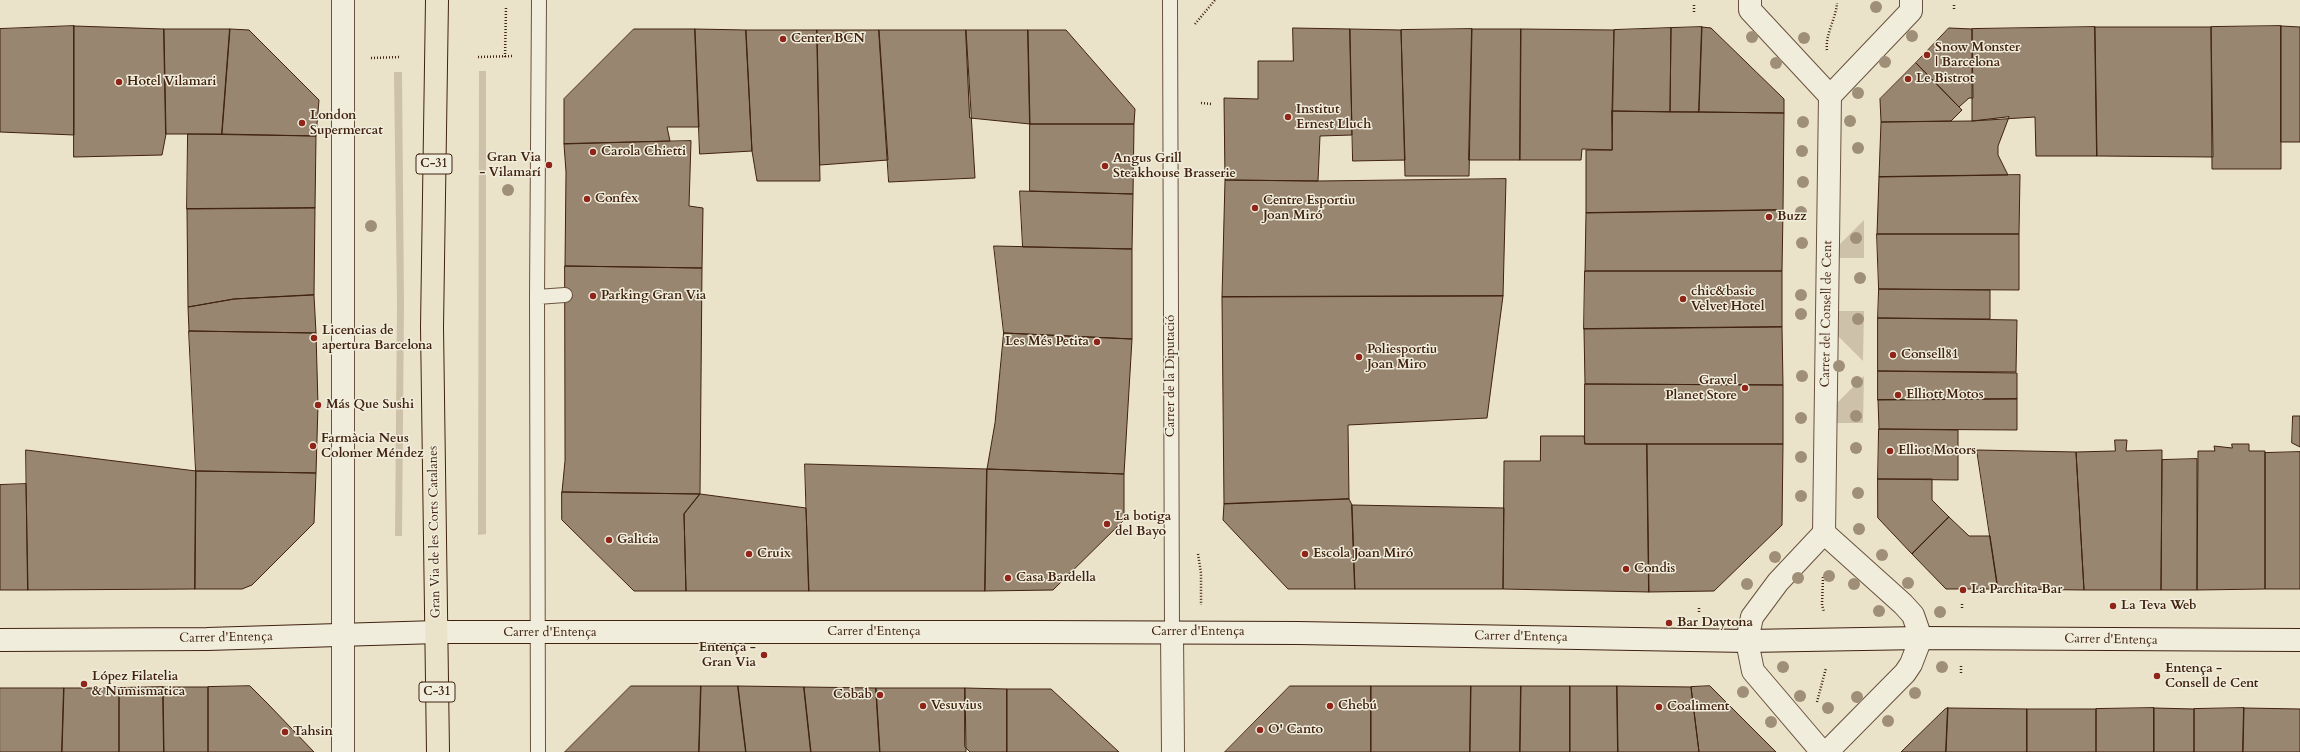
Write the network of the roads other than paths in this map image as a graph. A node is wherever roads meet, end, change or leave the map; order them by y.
1 (343, 0) edge
2 (437, 0) edge
3 (539, 0) edge
4 (1170, 0) edge
5 (1750, 0) edge
6 (1911, 0) edge
7 (1830, 96) junction
8 (565, 296) dead end
9 (537, 297) junction
10 (1824, 533) junction
11 (436, 632) junction
12 (1172, 632) junction
13 (538, 633) junction
14 (341, 634) junction
15 (1921, 638) junction
16 (0, 640) edge
17 (2300, 640) edge
18 (1747, 641) junction
19 (343, 752) edge
20 (438, 752) edge
21 (538, 752) edge
22 (1173, 752) edge
23 (1822, 752) edge
24 (1827, 752) edge

1 - 14 main road
2 - 11 main road, Gran Via de les Corts Catalanes / C-31
3 - 9 lane
4 - 12 lane, Carrer de la Diputació
5 - 7 main road
6 - 7 main road
7 - 10 main road, Carrer del Consell de Cent
8 - 9 lane
9 - 13 lane
10 - 15 main road
10 - 18 main road
11 - 13 main road, Carrer d'Entença
11 - 14 main road, Carrer d'Entença
11 - 20 main road, Gran Via de les Corts Catalanes / C-31
12 - 13 main road, Carrer d'Entença
12 - 18 main road, Carrer d'Entença
12 - 22 main road, Carrer de la Diputació
13 - 21 lane
14 - 16 main road, Carrer d'Entença
14 - 19 main road
15 - 17 main road, Carrer d'Entença
15 - 18 main road, Carrer d'Entença
15 - 24 main road
18 - 23 main road

